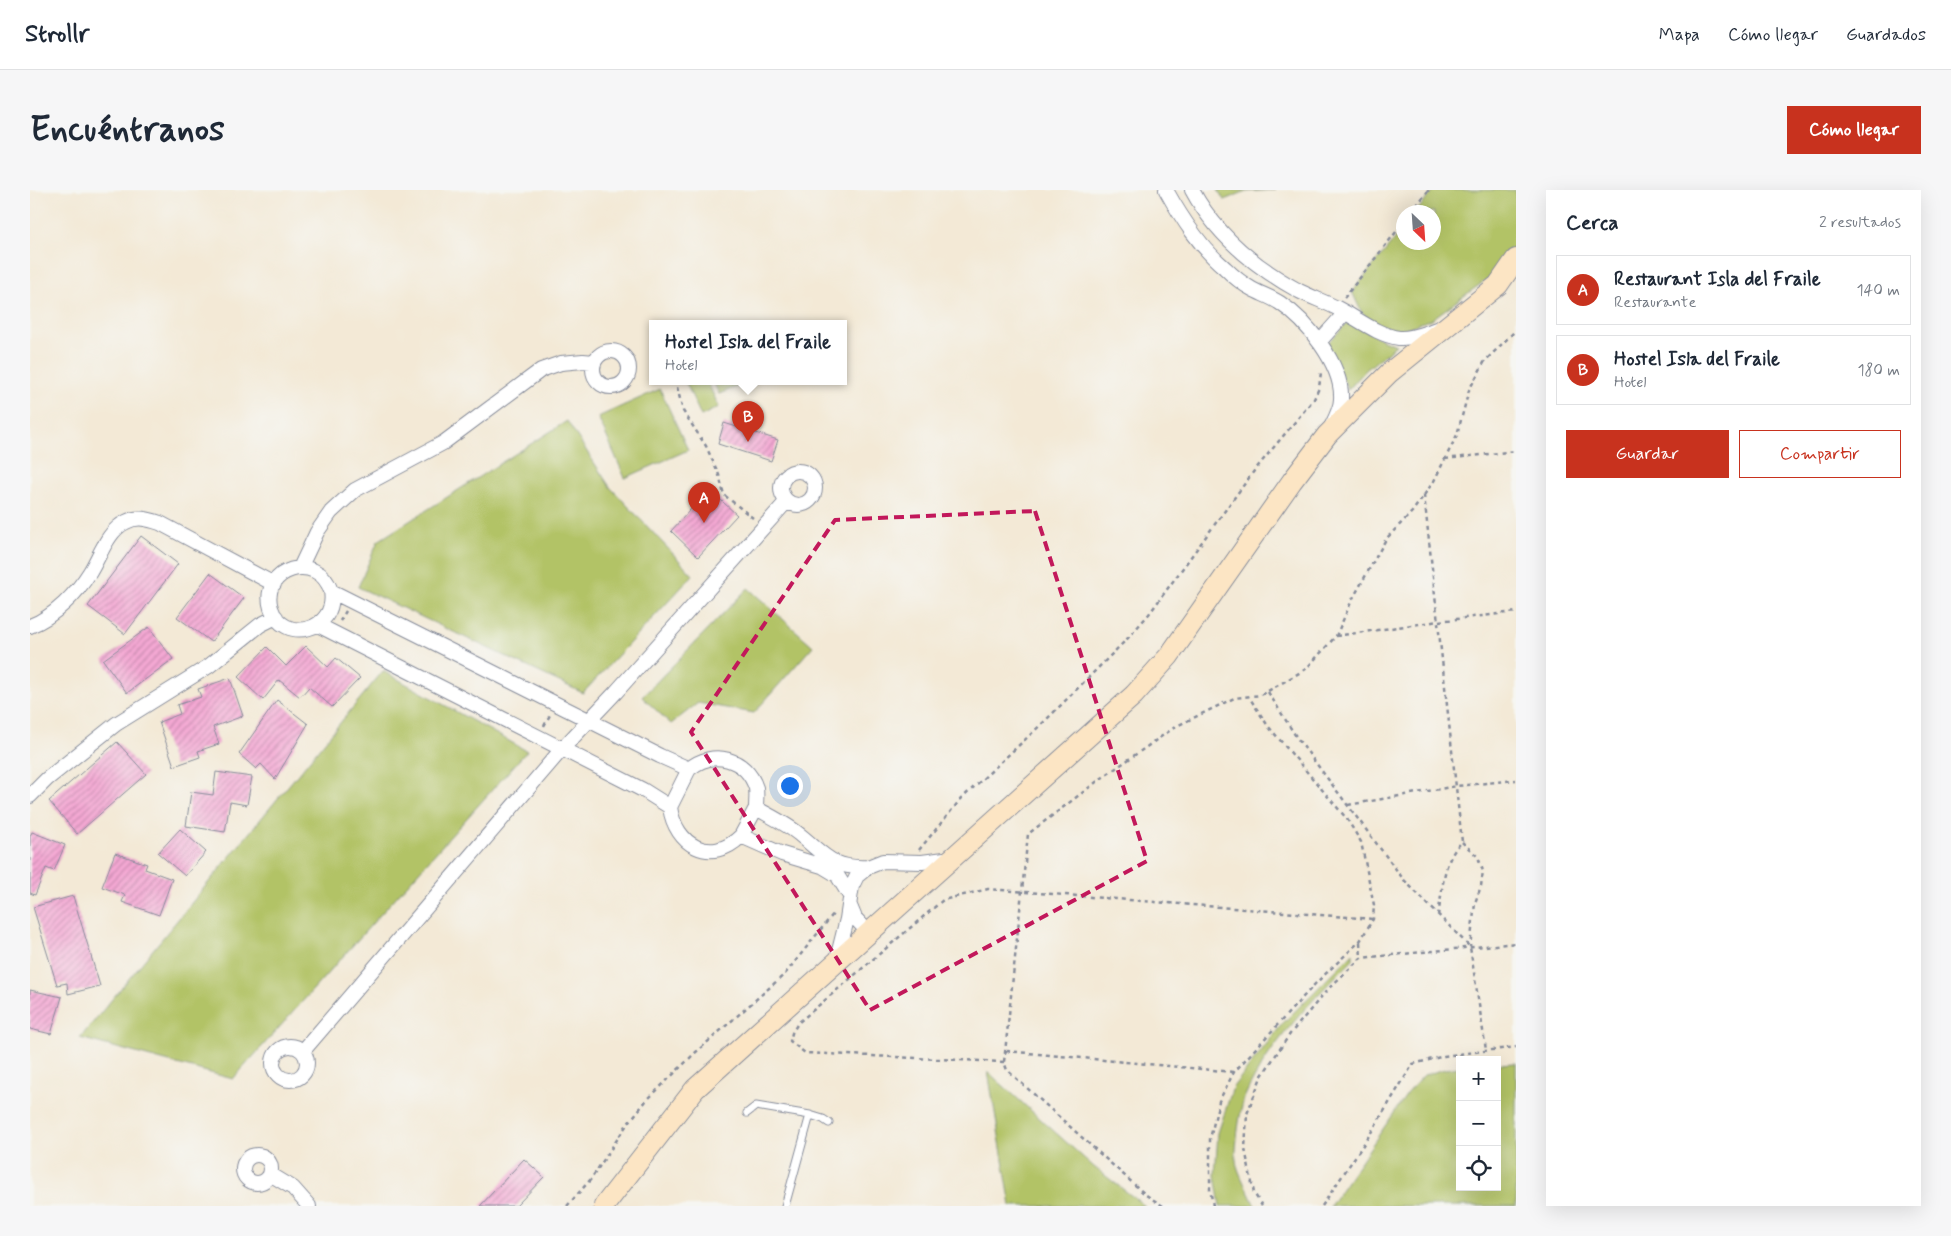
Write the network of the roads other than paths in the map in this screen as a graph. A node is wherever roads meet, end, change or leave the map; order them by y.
1 (1166, 190) edge
2 (1192, 190) edge
3 (1516, 258) edge
4 (1341, 310) junction
5 (1452, 324) junction
6 (1319, 342) junction
7 (594, 362) dead end
8 (1327, 435) junction
9 (786, 501) dead end
10 (300, 568) junction
11 (274, 584) junction
12 (331, 592) junction
13 (276, 617) junction
14 (318, 625) junction
15 (30, 626) edge
16 (589, 719) junction
17 (562, 749) junction
18 (689, 769) junction
19 (30, 796) edge
20 (670, 806) junction
21 (756, 808) junction
22 (741, 836) junction
23 (907, 856) junction
24 (952, 858) junction
25 (868, 867) junction
26 (928, 881) junction
27 (850, 901) junction
28 (870, 934) junction
29 (836, 964) junction
30 (303, 1051) dead end
31 (747, 1113) dead end
32 (810, 1115) junction
33 (829, 1123) dead end
34 (638, 1162) junction
35 (270, 1174) dead end
36 (623, 1194) dead end
37 (309, 1206) edge
38 (604, 1206) edge
39 (785, 1206) edge

1 - 6 street
2 - 4 street
3 - 5 main road
4 - 5 street
4 - 6 street
5 - 8 main road
6 - 8 street
7 - 10 street
8 - 24 main road
9 - 16 street
10 - 11 street
10 - 12 street
11 - 13 street
11 - 15 street
12 - 14 street
12 - 16 street
13 - 14 street
13 - 19 street
14 - 17 street
16 - 17 street
16 - 18 street
17 - 20 street
17 - 30 street
18 - 20 street
18 - 21 street
20 - 22 street
21 - 22 street
21 - 25 street
22 - 27 street
23 - 24 street
23 - 25 street
23 - 26 street
24 - 26 main road
25 - 27 street
26 - 28 main road
27 - 28 street
27 - 29 street
28 - 29 main road
29 - 34 main road
31 - 32 lane
32 - 33 lane
32 - 39 lane
34 - 36 lane
34 - 38 main road
35 - 37 street

